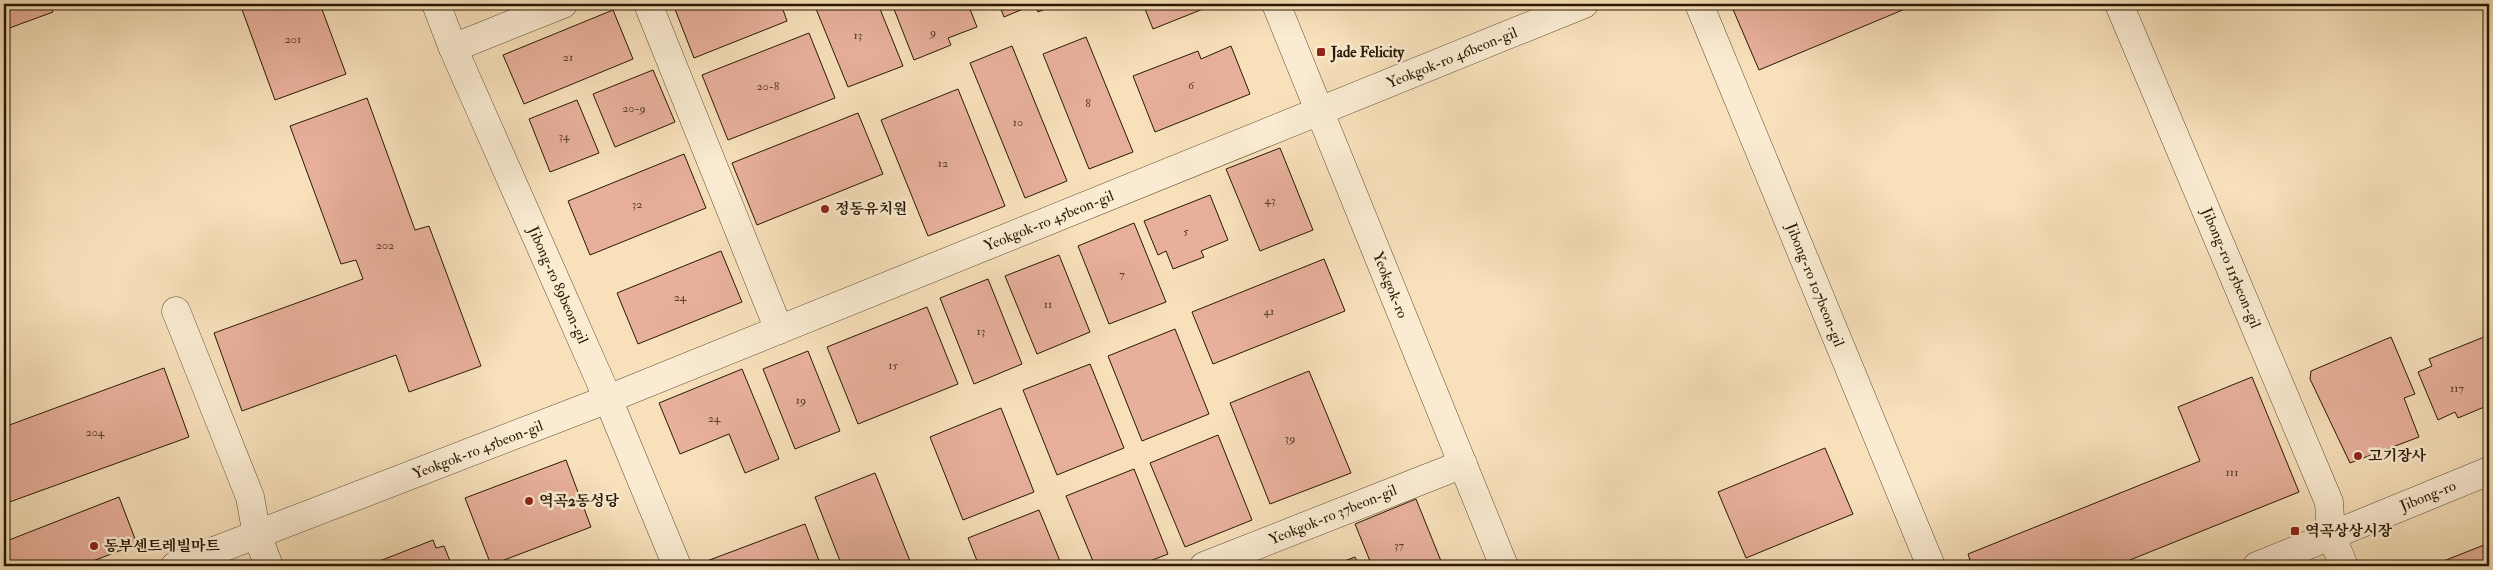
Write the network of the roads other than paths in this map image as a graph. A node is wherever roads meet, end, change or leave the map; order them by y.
1 (436, 4) edge
2 (563, 4) edge
3 (648, 4) edge
4 (1276, 4) edge
5 (1584, 4) edge
6 (1699, 4) edge
7 (2119, 4) edge
8 (453, 48) junction
9 (1320, 112) junction
10 (176, 311) dead end
11 (779, 330) junction
12 (608, 399) junction
13 (1463, 464) junction
14 (2489, 471) edge
15 (257, 535) junction
16 (2331, 535) junction
17 (175, 566) edge
18 (269, 566) edge
19 (677, 566) edge
20 (1204, 566) edge
21 (1504, 566) edge
22 (1931, 566) edge
23 (2257, 566) edge
24 (2344, 566) edge

1 - 8 street, Jibong-ro 89beon-gil
2 - 8 street
3 - 11 street
4 - 9 street, Yeokgok-ro
5 - 9 street, Yeokgok-ro 46beon-gil
6 - 22 street, Jibong-ro 107beon-gil
7 - 16 street, Jibong-ro 115beon-gil
8 - 12 street, Jibong-ro 89beon-gil
9 - 11 street, Yeokgok-ro 45beon-gil
9 - 13 street, Yeokgok-ro
10 - 15 street
11 - 12 street, Yeokgok-ro 45beon-gil
12 - 15 street, Yeokgok-ro 45beon-gil
12 - 19 street, Jibong-ro 89beon-gil
13 - 20 street, Yeokgok-ro 37beon-gil
13 - 21 street, Yeokgok-ro
14 - 16 street, Jibong-ro
15 - 17 street, Yeokgok-ro 45beon-gil
15 - 18 street
16 - 23 street, Jibong-ro
16 - 24 street, Jibong-ro 115beon-gil

